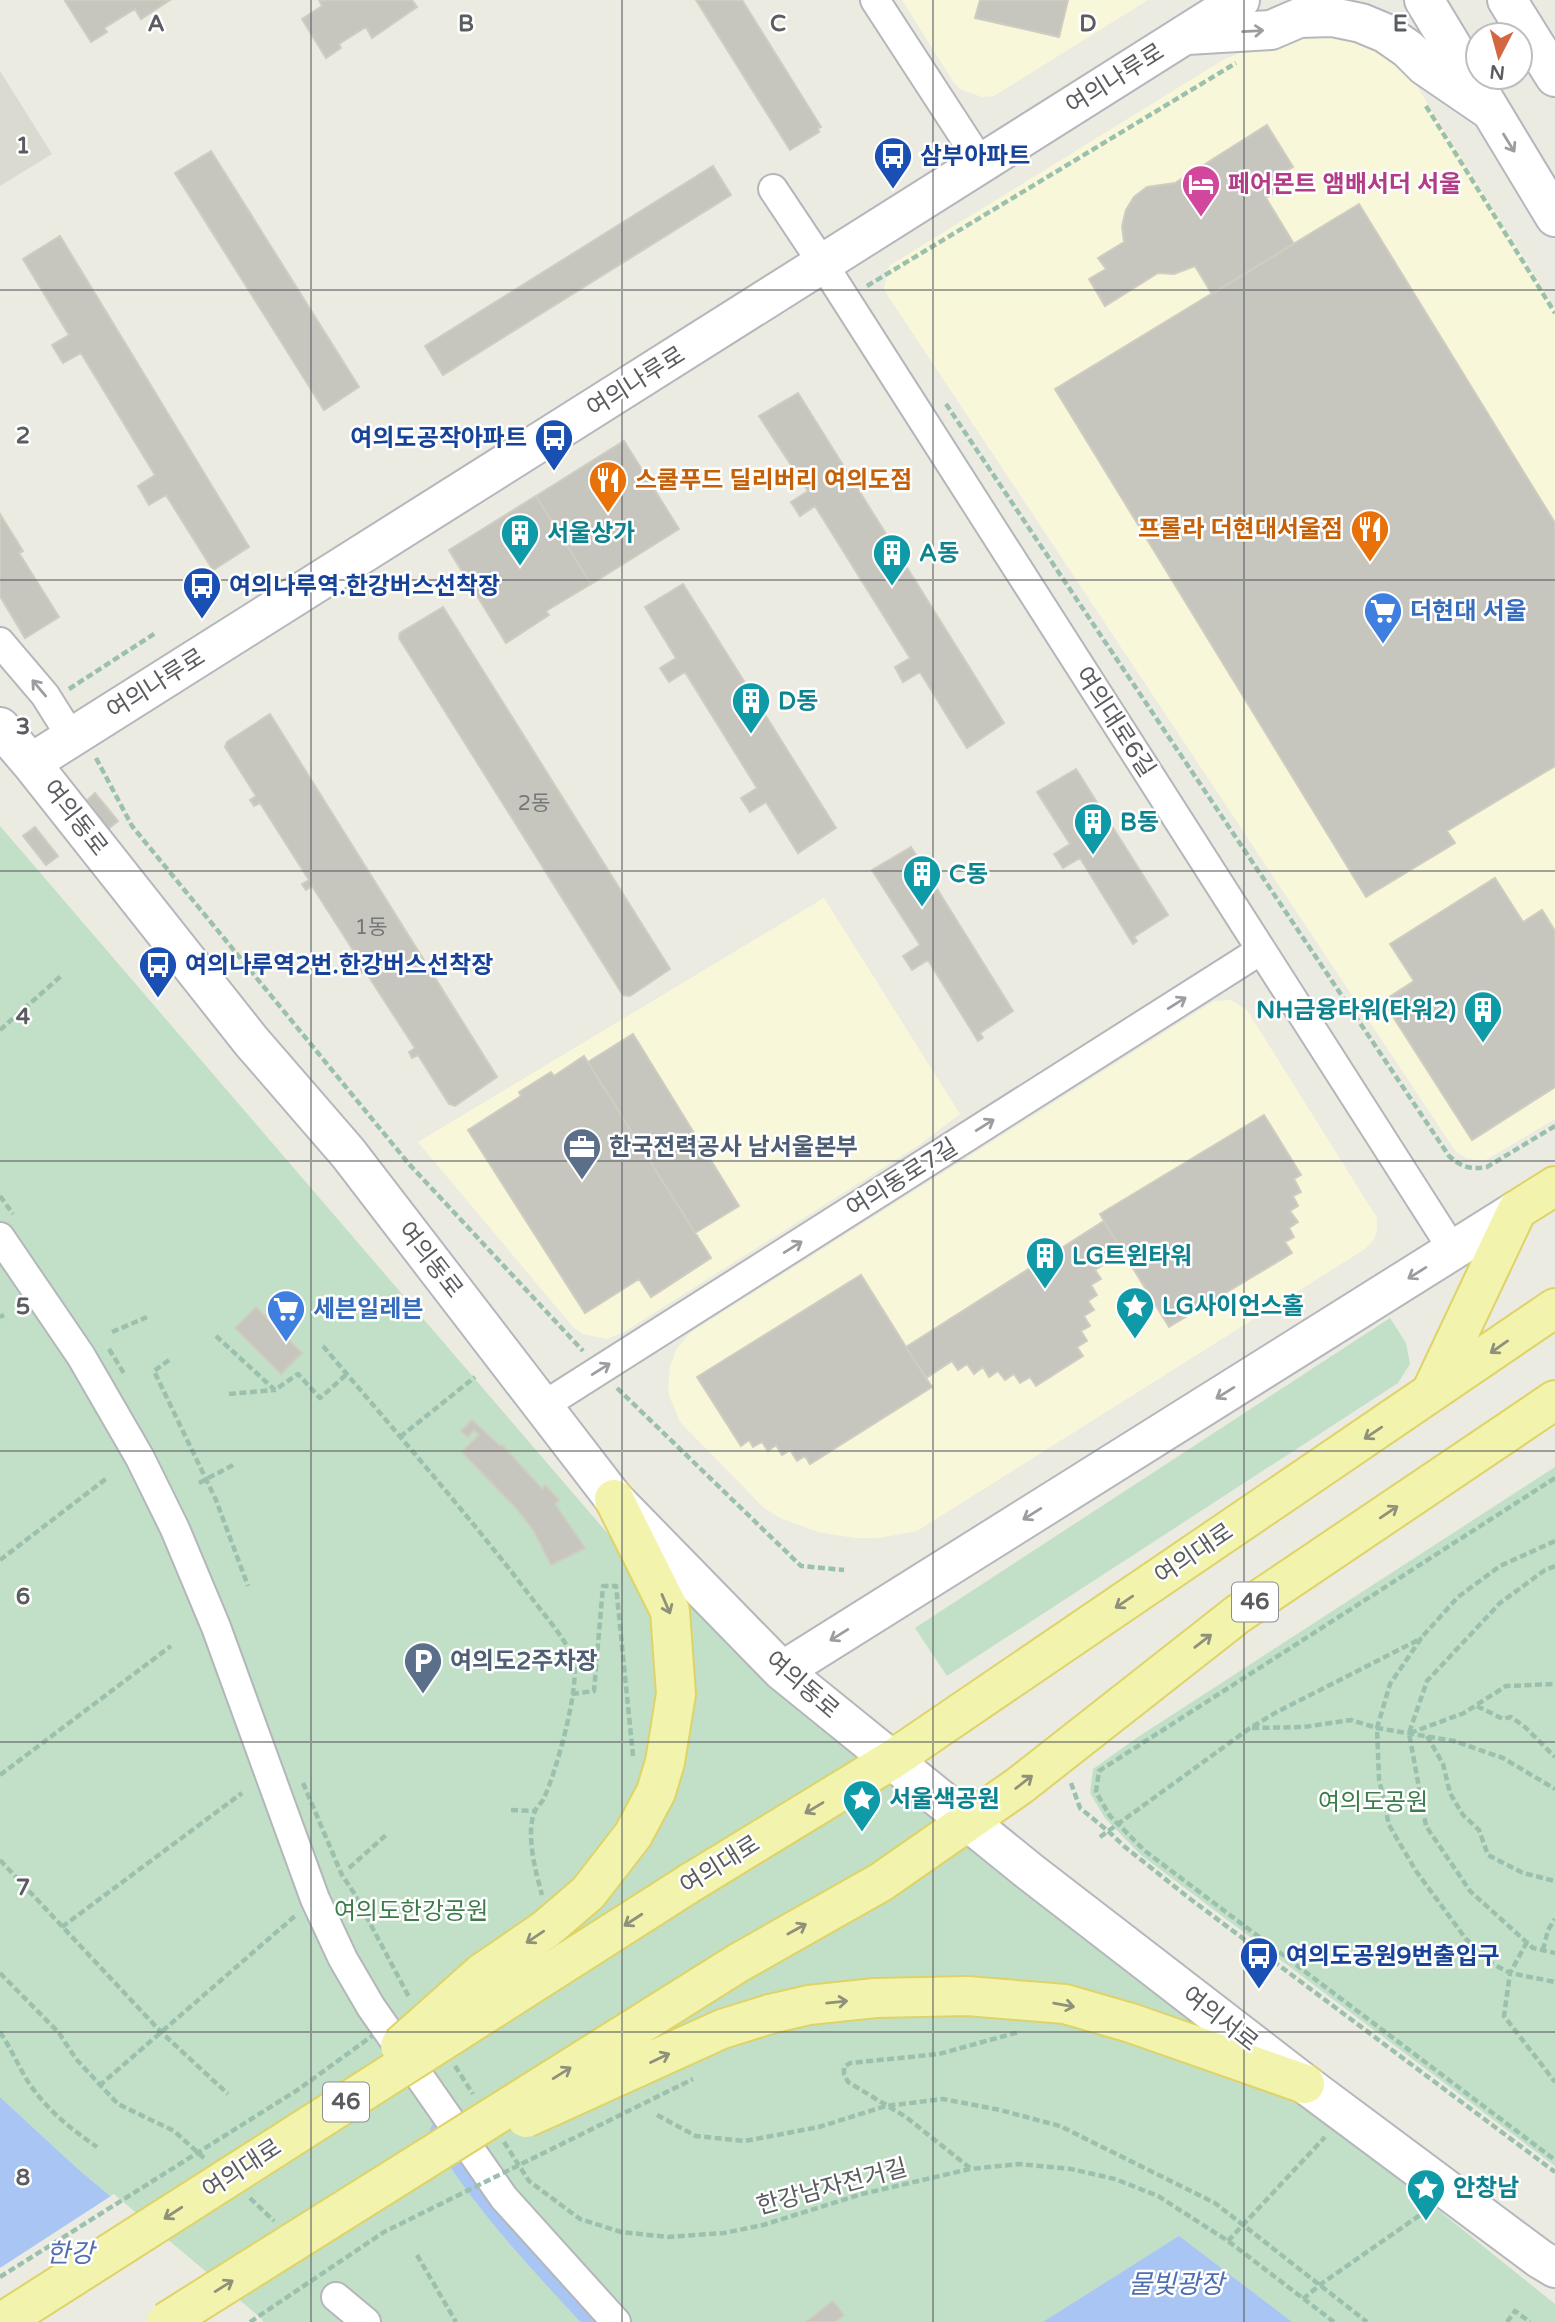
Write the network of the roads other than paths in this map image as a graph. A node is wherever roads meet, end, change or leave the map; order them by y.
1 (875, 0) edge
2 (1240, 0) edge
3 (1424, 0) edge
4 (1507, 0) edge
5 (1185, 35) junction
6 (1555, 77) edge
7 (1488, 109) junction
8 (981, 163) junction
9 (773, 190) dead end
10 (1555, 217) edge
11 (823, 264) junction
12 (0, 642) edge
13 (0, 727) edge
14 (84, 748) junction
15 (31, 763) junction
16 (1261, 950) junction
17 (1555, 1186) edge
18 (1517, 1210) junction
19 (0, 1237) edge
20 (1453, 1250) junction
21 (1555, 1308) edge
22 (1430, 1395) junction
23 (1555, 1401) edge
24 (543, 1406) junction
25 (614, 1499) junction
26 (782, 1671) junction
27 (893, 1759) junction
28 (968, 1822) junction
29 (1305, 2084) junction
30 (310, 2126) junction
31 (396, 2176) junction
32 (1550, 2259) edge
33 (336, 2297) road end
34 (2, 2322) edge
35 (166, 2322) edge
36 (366, 2322) edge
37 (616, 2322) edge

1 - 8 street
2 - 5 main road, 여의나루로
3 - 7 main road
4 - 6 main road
5 -> 7 main road
5 - 8 main road, 여의나루로
7 -> 10 main road
8 - 11 main road, 여의나루로
9 - 11 street, 여의대로6길
11 - 14 main road, 여의나루로
11 - 16 street, 여의대로6길
14 -> 12 street
13 - 15 main road, 여의동로
14 - 15 main road, 여의나루로
15 - 24 main road, 여의동로
16 - 20 street, 여의대로6길
24 -> 16 street, 여의동로7길
17 - 18 main road
18 - 20 main road
18 - 22 main road
19 - 37 street
20 -> 26 main road
21 -> 22 main road, 여의대로
22 -> 27 main road, 여의대로 / 46
28 -> 23 main road, 46
24 - 25 main road, 여의동로
25 - 26 main road, 여의동로
25 -> 30 main road, 46, bridge
26 - 27 main road, 여의동로
27 - 28 main road, 여의서로
27 -> 30 main road, 여의대로 / 46, bridge
28 - 29 main road, 여의서로
31 -> 28 main road, 46, bridge
31 -> 29 main road, 46, bridge
29 - 32 main road, 여의서로
30 -> 34 main road, 여의대로 / 46, bridge
35 -> 31 main road, 46, bridge
33 - 36 street

